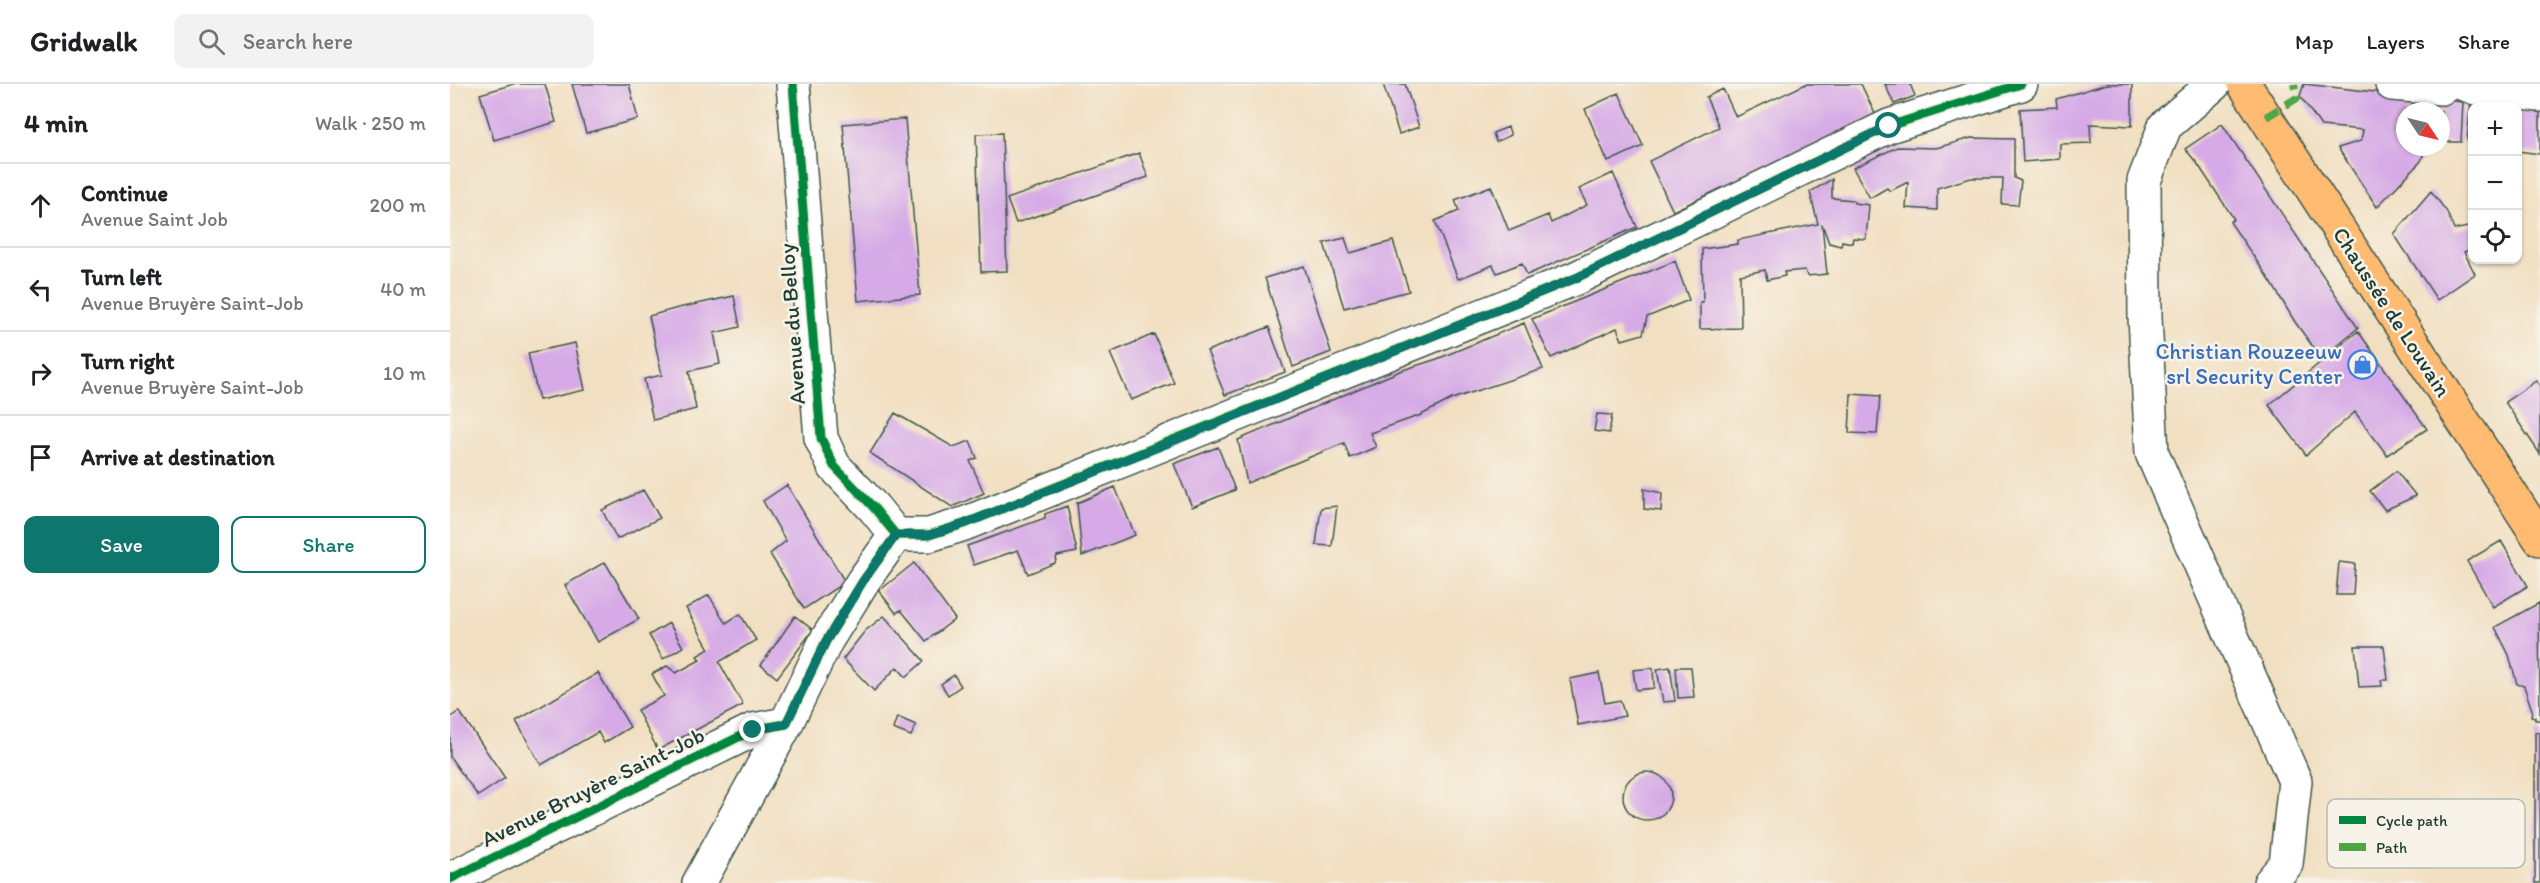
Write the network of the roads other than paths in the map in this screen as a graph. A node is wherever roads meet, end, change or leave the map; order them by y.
1 (794, 84) edge
2 (2021, 84) edge
3 (2214, 84) edge
4 (2244, 84) edge
5 (2392, 84) edge
6 (2445, 84) edge
7 (2464, 84) edge
8 (2540, 95) edge
9 (896, 535) junction
10 (2540, 539) edge
11 (786, 724) junction
12 (450, 879) edge
13 (699, 883) edge
14 (2270, 883) edge

1 - 9 street, Avenue du Belloy
2 - 9 street
3 - 14 street
4 - 10 main road, Chaussée de Louvain
5 - 6 street
7 - 8 street
9 - 11 street
11 - 12 street, Avenue Bruyère Saint-Job
11 - 13 street

